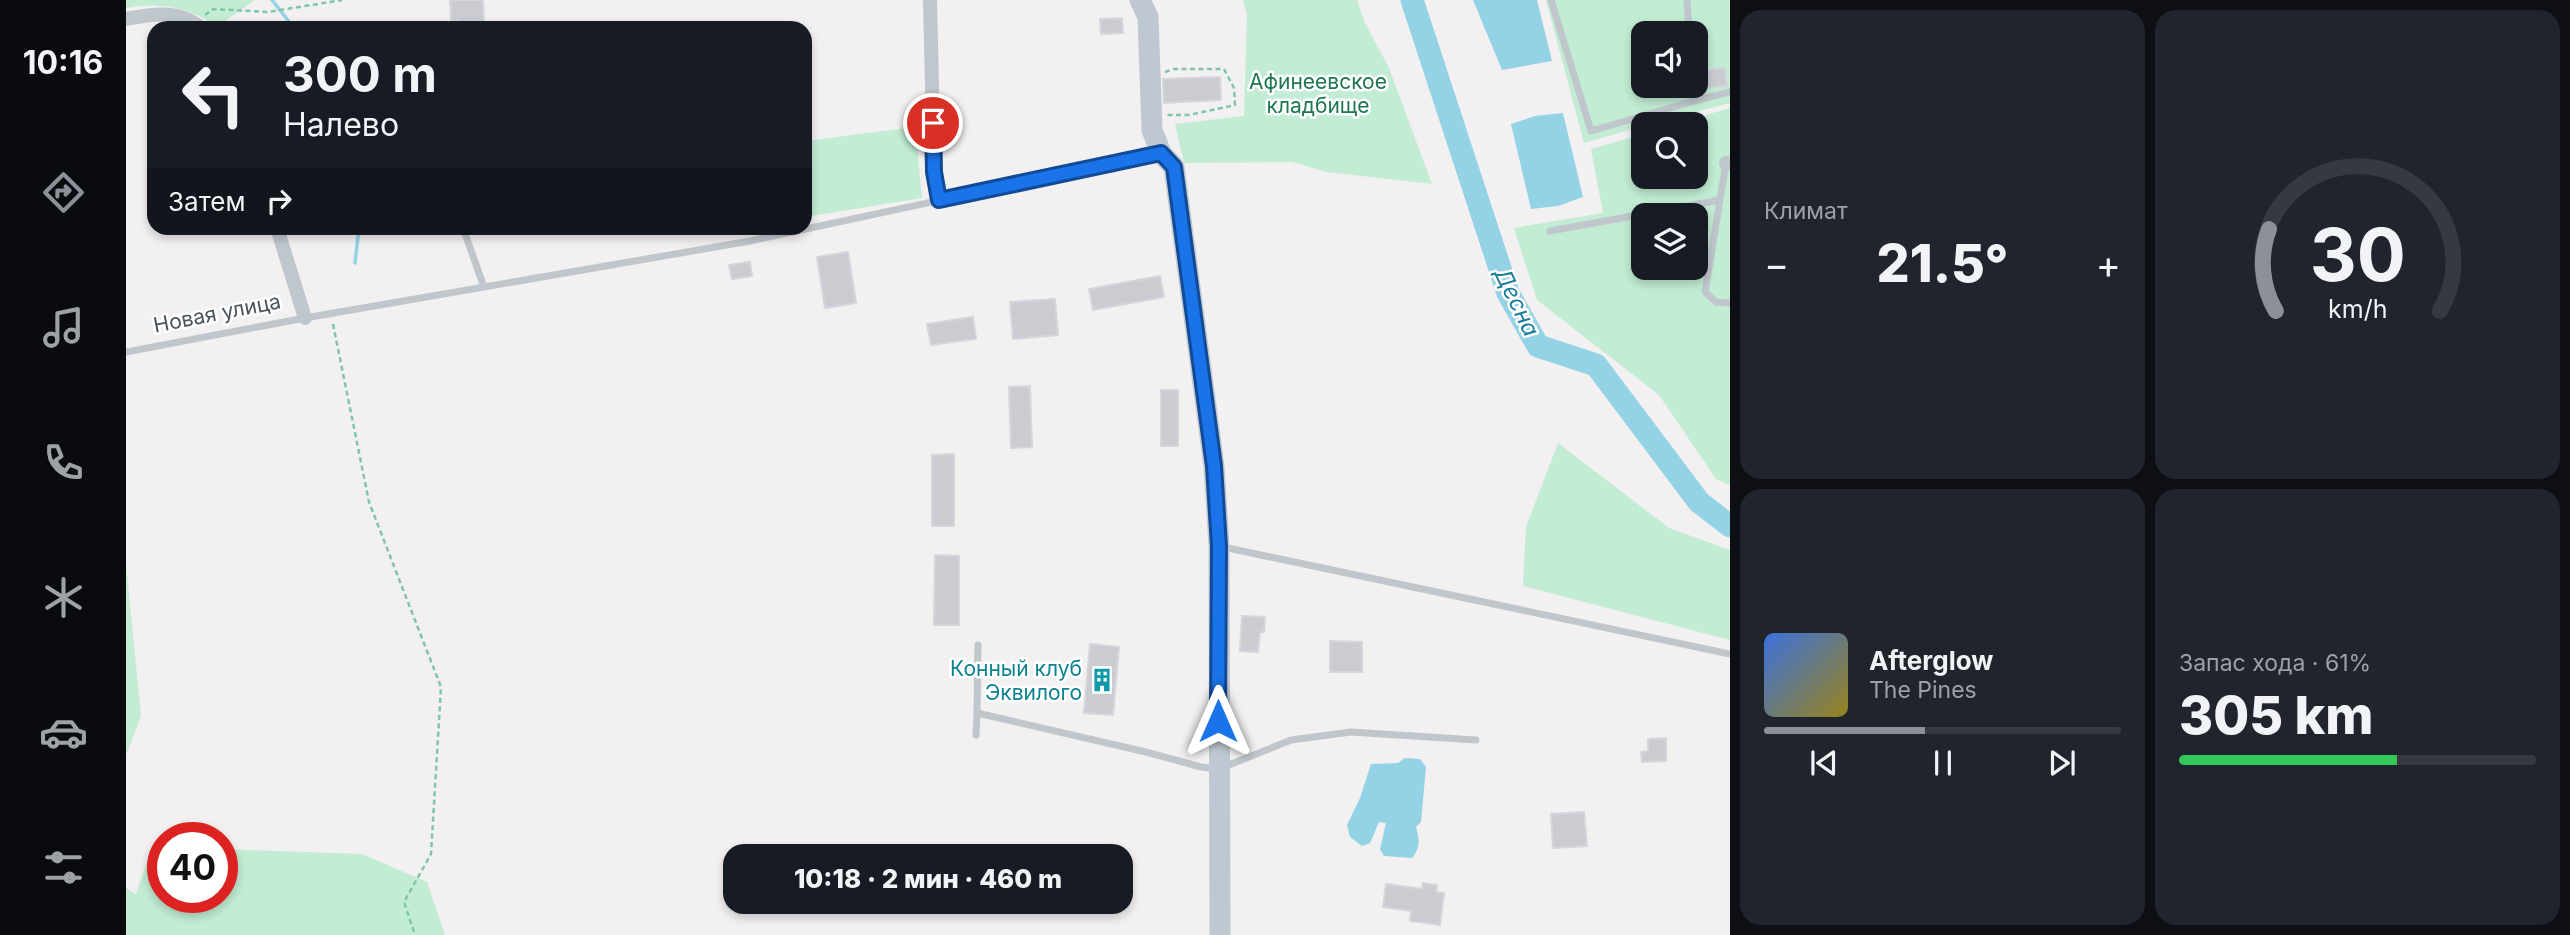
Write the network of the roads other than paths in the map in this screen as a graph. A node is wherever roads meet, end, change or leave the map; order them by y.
1 (930, 0) edge
2 (1140, 0) edge
3 (1551, 0) edge
4 (1686, 0) edge
5 (126, 19) edge
6 (189, 21) edge
7 (1688, 21) edge
8 (1730, 92) edge
9 (1693, 98) edge
10 (1693, 101) junction
11 (1159, 148) junction
12 (1728, 164) edge
13 (939, 200) junction
14 (1720, 200) junction
15 (812, 228) edge
16 (1550, 231) dead end
17 (278, 235) edge
18 (465, 235) edge
19 (778, 235) edge
20 (484, 287) junction
21 (1730, 303) edge
22 (305, 318) junction
23 (126, 352) edge
24 (1219, 546) junction
25 (978, 645) dead end
26 (1730, 654) edge
27 (977, 713) junction
28 (976, 735) dead end
29 (1476, 740) dead end
30 (1219, 769) junction
31 (1220, 935) edge

1 - 13 street
2 - 11 street
3 - 10 lane
4 - 7 lane
5 - 6 street
8 - 10 lane
9 - 10 lane
11 - 13 lane
11 - 24 street
12 - 14 lane
13 - 15 lane
14 - 16 lane
14 - 21 lane
17 - 22 street, Новая улица
18 - 20 lane
19 - 20 lane
20 - 22 lane
22 - 23 lane, Новая улица
24 - 26 lane
24 - 30 street
25 - 27 lane
27 - 28 lane
27 - 30 lane
29 - 30 lane
30 - 31 street

